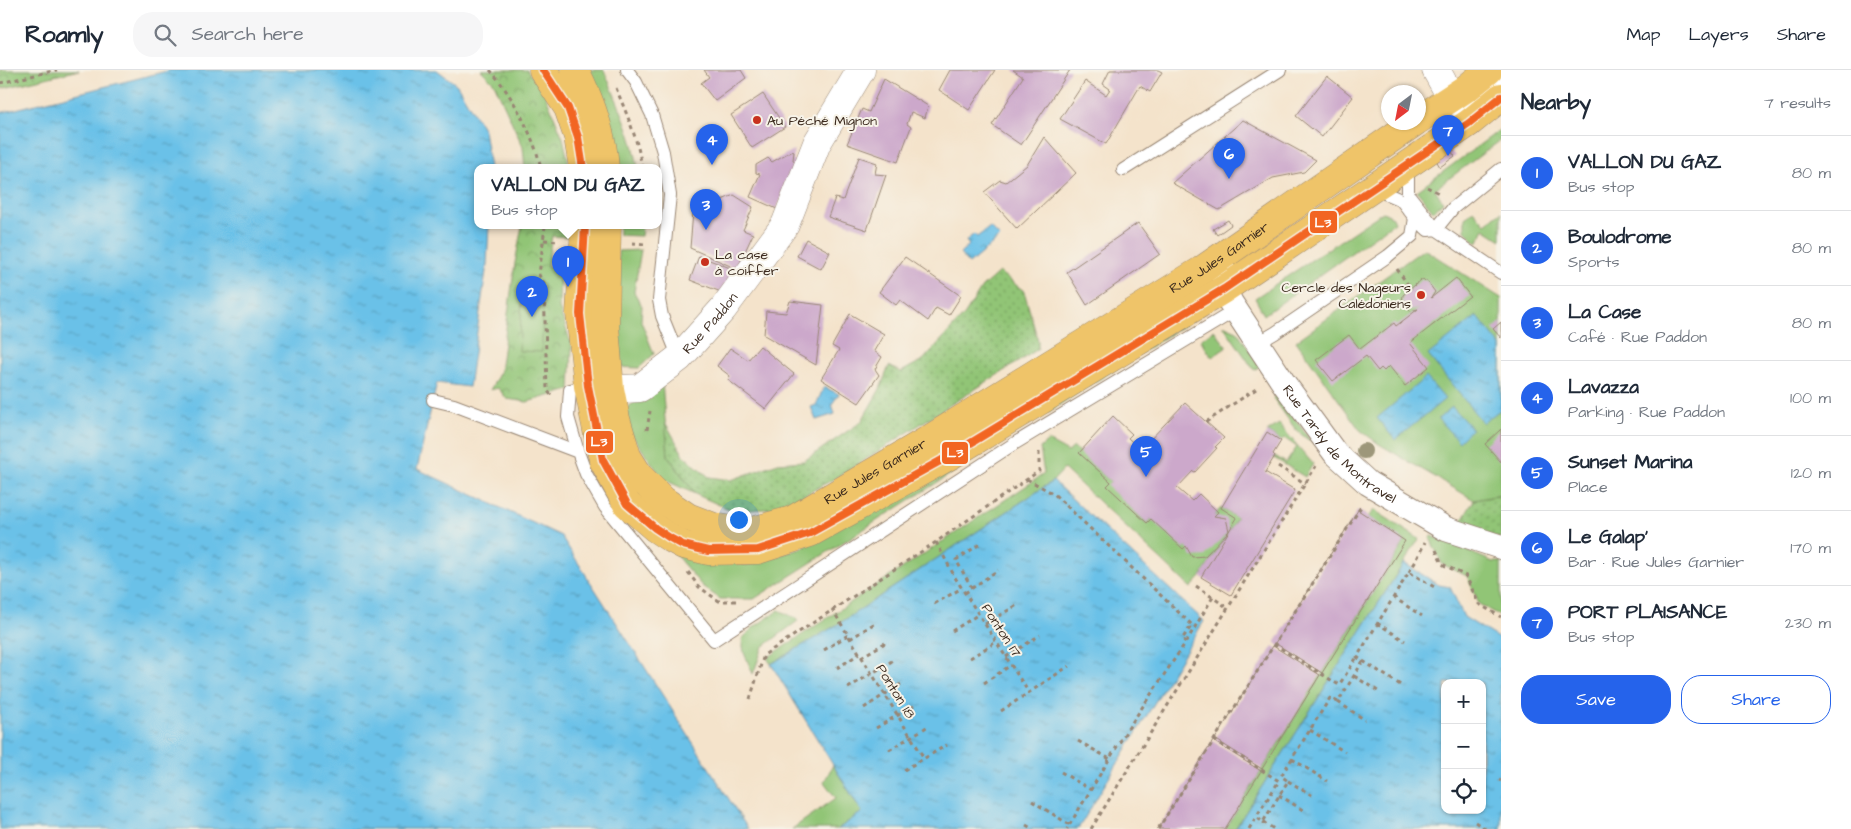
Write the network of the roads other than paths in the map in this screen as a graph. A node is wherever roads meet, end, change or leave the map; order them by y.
1 (543, 70) edge
2 (562, 70) edge
3 (575, 70) edge
4 (627, 70) edge
5 (861, 70) edge
6 (1280, 70) edge
7 (1436, 70) edge
8 (1489, 70) edge
9 (1501, 84) edge
10 (1451, 97) junction
11 (1501, 97) edge
12 (568, 108) junction
13 (1426, 114) edge
14 (1404, 130) edge
15 (582, 164) edge
16 (605, 164) edge
17 (1408, 164) junction
18 (1501, 169) edge
19 (1123, 170) dead end
20 (1323, 187) junction
21 (1373, 188) junction
22 (1415, 218) junction
23 (1321, 223) junction
24 (585, 229) edge
25 (607, 229) edge
26 (1436, 229) junction
27 (1501, 273) edge
28 (1230, 300) junction
29 (1114, 324) junction
30 (1258, 343) junction
31 (679, 358) junction
32 (599, 387) junction
33 (433, 400) dead end
34 (578, 452) junction
35 (658, 547) junction
36 (1501, 547) edge

1 - 12 main road
2 - 12 street
3 - 16 main road
4 - 31 lane
5 - 31 street, Rue Paddon
6 - 19 lane
7 - 10 street
8 - 10 main road
9 - 10 street
10 - 13 main road
10 - 23 street
11 - 17 main road, Rue Jules Garnier
12 - 15 main road
14 - 20 main road, Rue Jules Garnier
17 - 21 main road, Rue Jules Garnier
17 - 26 lane
18 - 26 lane
20 - 28 street
20 - 29 main road, Rue Jules Garnier
21 - 22 lane
21 - 23 main road, Rue Jules Garnier
22 - 26 lane
22 - 30 lane
23 - 28 main road, Rue Jules Garnier
24 - 32 main road, Rue Jules Garnier
25 - 32 main road, Rue Jules Garnier
26 - 27 lane
28 - 29 street
28 - 30 street, Rue Tardy de Montravel
28 - 35 main road, Rue Jules Garnier
28 - 35 lane
29 - 32 main road, Rue Jules Garnier
30 - 36 street, Rue Tardy de Montravel
31 - 32 street, Rue Paddon
32 - 34 lane
32 - 35 main road, Rue Jules Garnier
33 - 34 lane
34 - 35 lane

